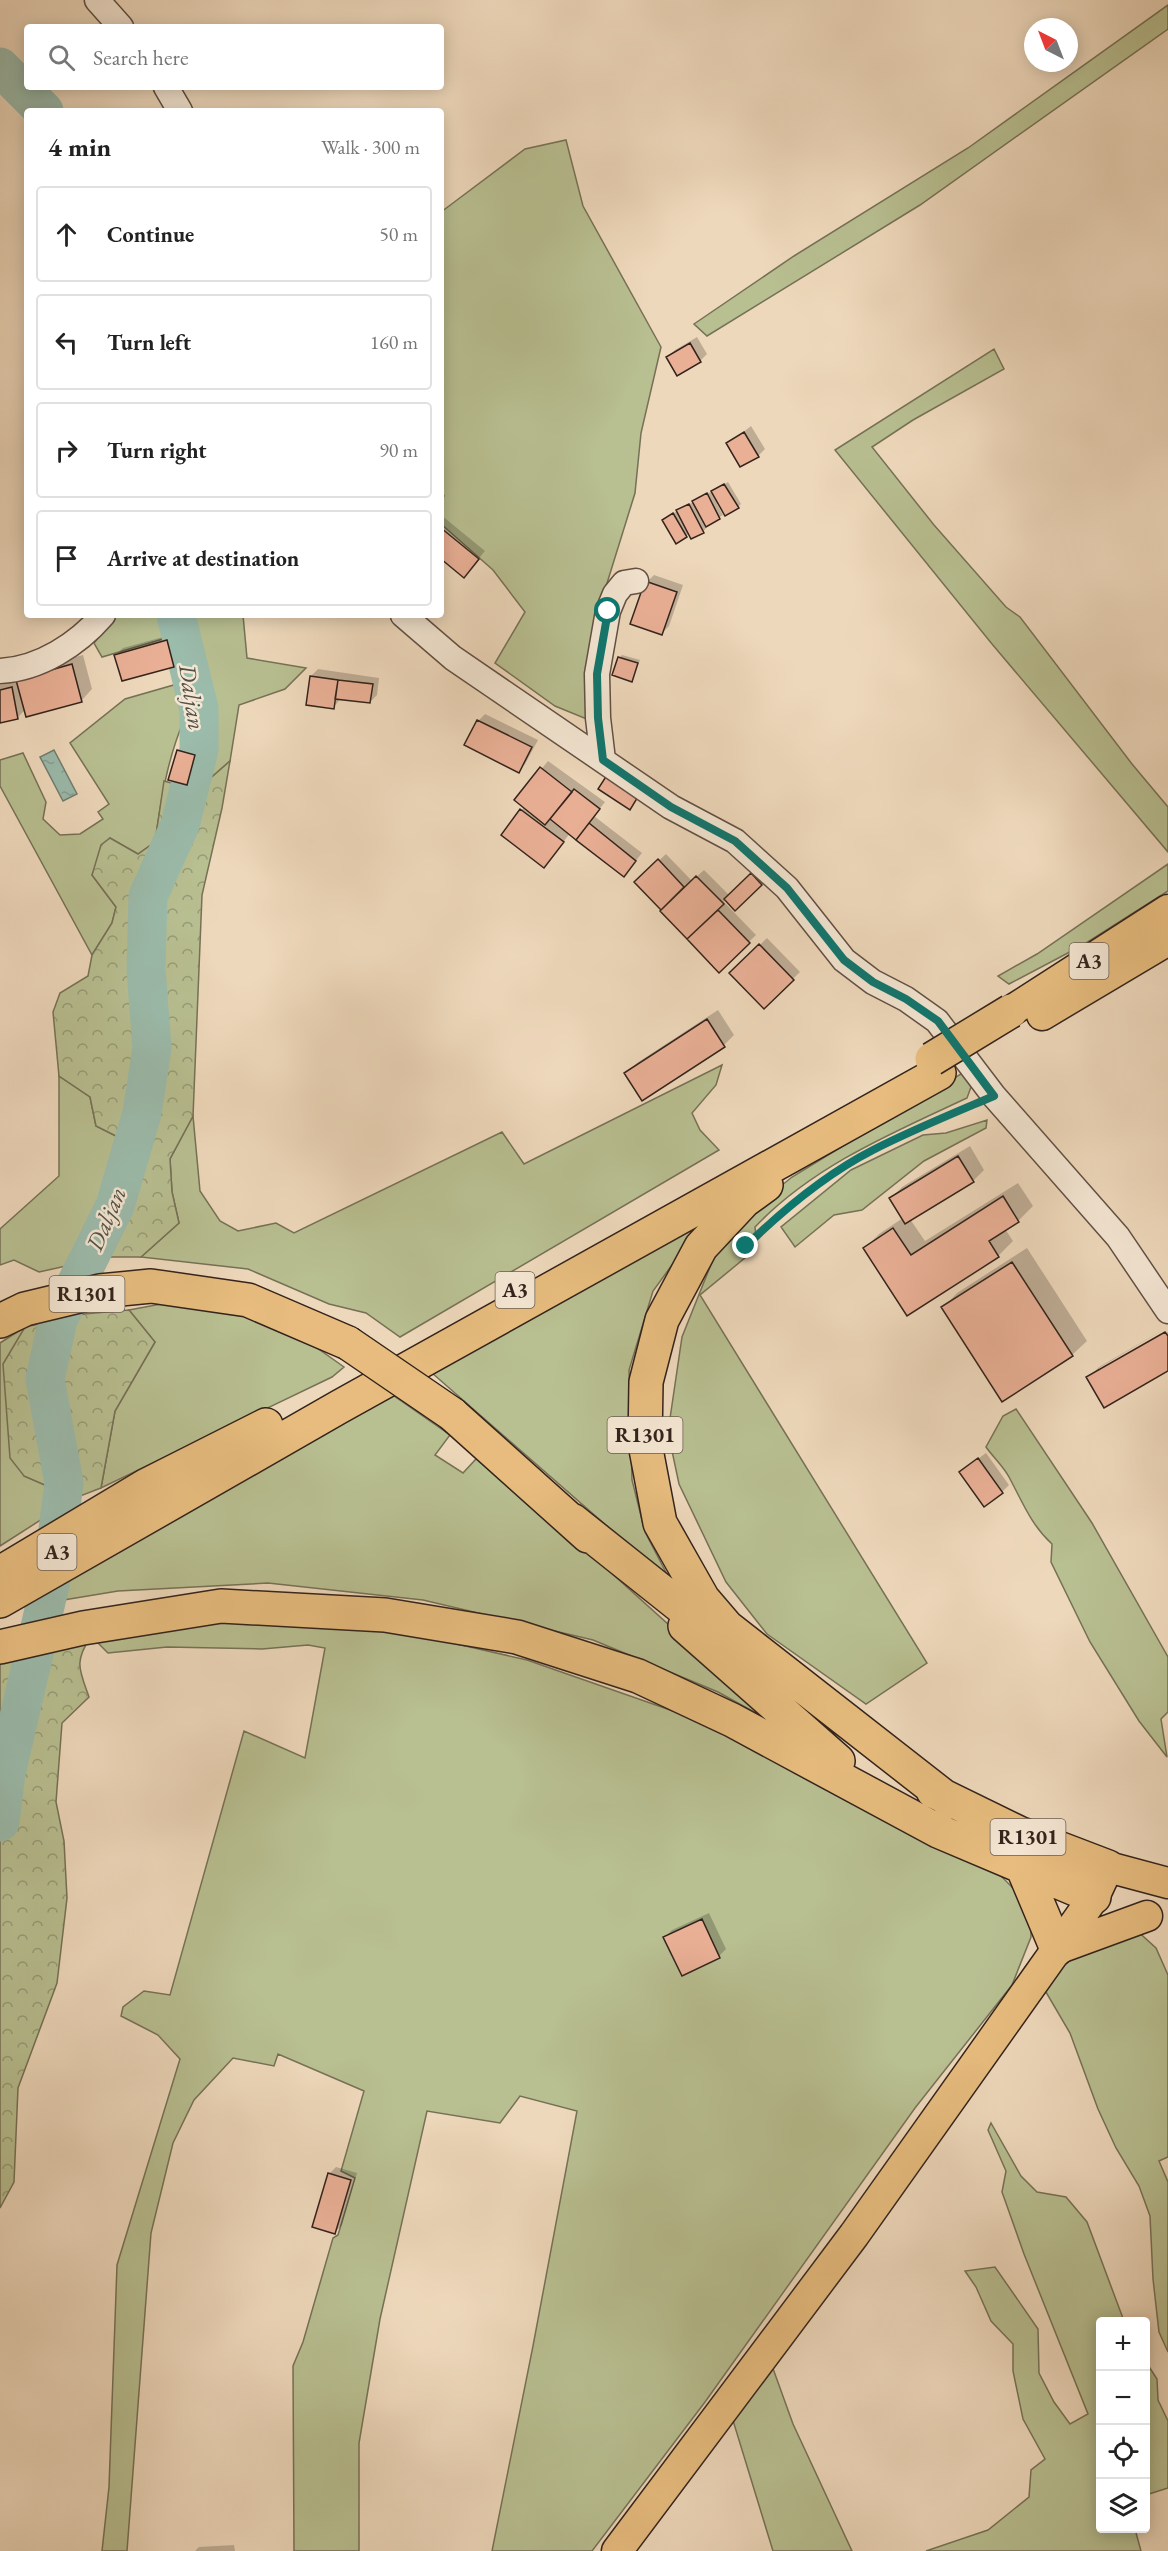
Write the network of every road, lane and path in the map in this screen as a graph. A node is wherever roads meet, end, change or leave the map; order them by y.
1 (97, 0) edge
2 (118, 24) edge
3 (168, 90) edge
4 (178, 108) edge
5 (636, 581) dead end
6 (100, 618) edge
7 (406, 618) edge
8 (0, 671) edge
9 (603, 760) junction
10 (1168, 910) edge
11 (1168, 940) edge
12 (1015, 1020) junction
13 (938, 1070) junction
14 (994, 1096) junction
15 (746, 1246) dead end
16 (1168, 1311) edge
17 (12, 1315) edge
18 (572, 1520) junction
19 (101, 1527) junction
20 (8, 1582) edge
21 (3, 1647) edge
22 (951, 1802) junction
23 (938, 1831) junction
24 (1022, 1866) junction
25 (1108, 1867) junction
26 (1168, 1883) edge
27 (1094, 1897) junction
28 (1157, 1919) edge
29 (1057, 1949) junction
30 (617, 2551) edge

1 - 2 street
3 - 4 street
5 - 9 street
6 - 8 street
7 - 9 street
9 - 14 street
10 - 12 main road, A3
11 - 12 main road, A3
12 - 13 highway, A3, bridge
13 - 19 highway, A3
13 - 19 highway, A3
13 - 22 highway, R1301
14 - 15 path
14 - 16 street
17 - 18 highway, R1301, bridge
18 - 22 highway, R1301
18 - 23 highway, R1301
19 - 20 highway, A3
21 - 23 highway, R1301
22 - 25 highway, R1301
23 - 24 highway, R1301
24 - 27 highway, R1301
24 - 29 highway
25 - 26 main road, R1301
25 - 27 main road
27 - 28 main road, R1301
27 - 29 main road
28 - 29 main road
29 - 30 main road

